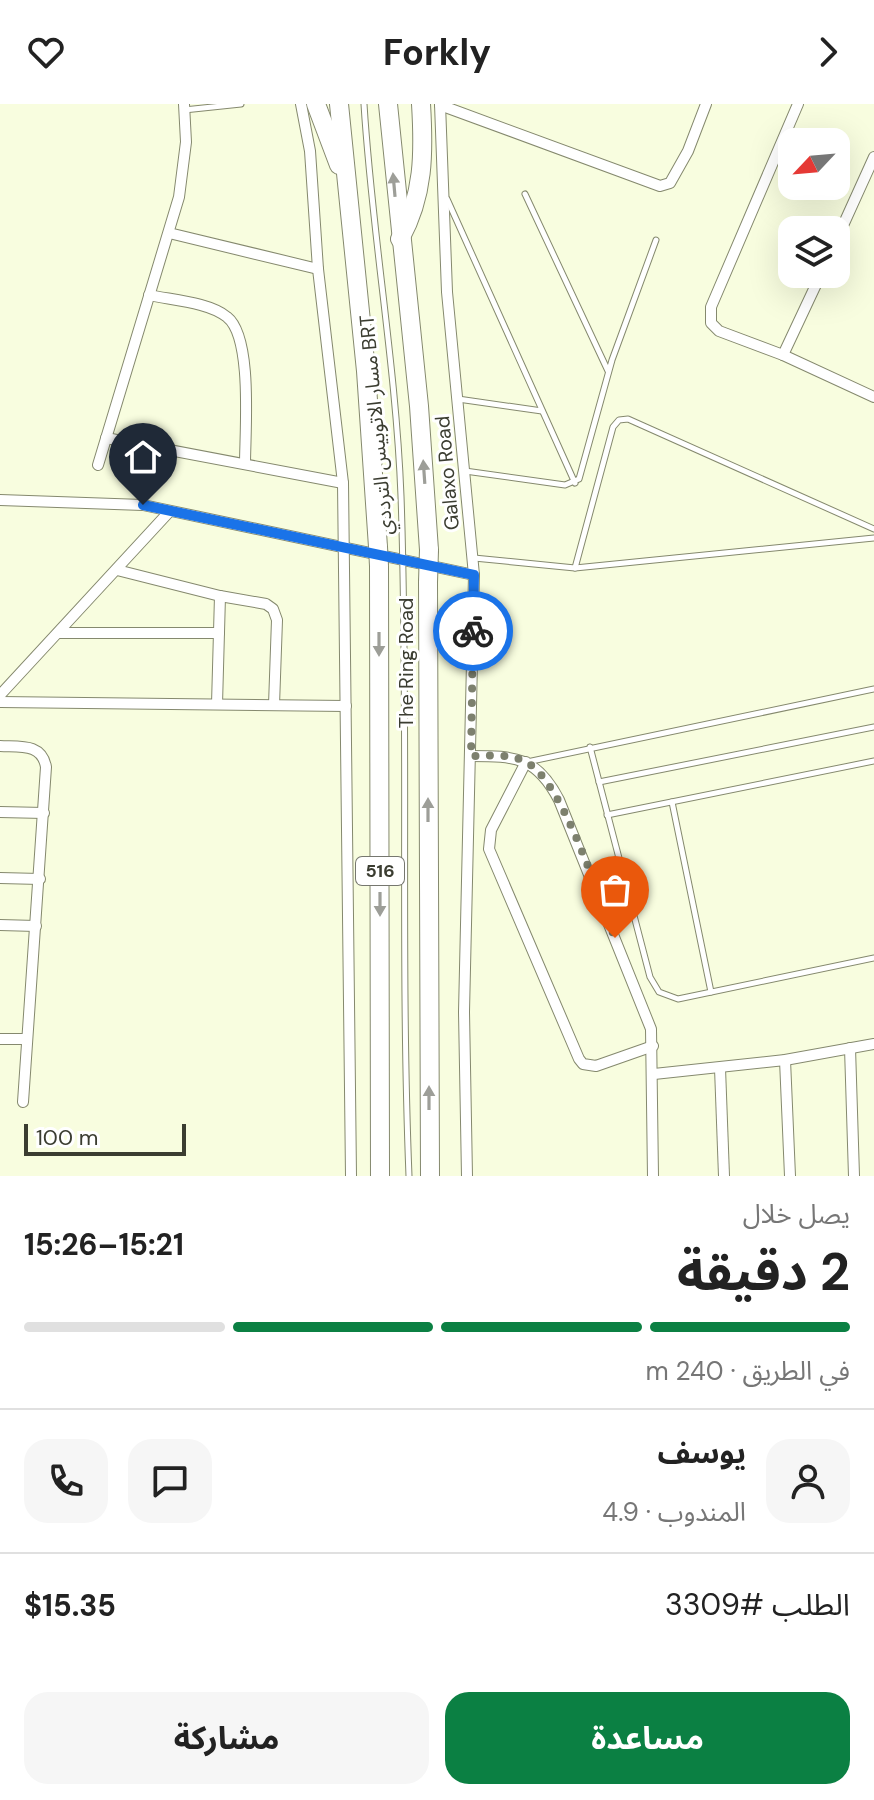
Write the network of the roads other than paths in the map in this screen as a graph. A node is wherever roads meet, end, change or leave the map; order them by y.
1 (241, 104) edge
2 (301, 104) edge
3 (316, 104) edge
4 (339, 104) edge
5 (364, 104) edge
6 (388, 104) edge
7 (421, 104) edge
8 (440, 104) edge
9 (706, 104) edge
10 (798, 104) edge
11 (184, 107) edge
12 (874, 157) edge
13 (345, 176) junction
14 (443, 189) junction
15 (525, 194) dead end
16 (847, 216) edge
17 (169, 233) junction
18 (400, 239) junction
19 (656, 240) dead end
20 (318, 269) junction
21 (814, 288) edge
22 (149, 295) junction
23 (783, 355) junction
24 (609, 372) junction
25 (874, 397) edge
26 (458, 399) junction
27 (543, 411) junction
28 (106, 438) junction
29 (245, 464) junction
30 (98, 465) dead end
31 (465, 471) junction
32 (343, 483) junction
33 (575, 483) junction
34 (0, 500) edge
35 (169, 512) junction
36 (874, 529) edge
37 (874, 538) edge
38 (343, 549) junction
39 (473, 558) junction
40 (575, 568) junction
41 (117, 570) junction
42 (474, 575) junction
43 (220, 596) junction
44 (58, 633) junction
45 (219, 633) junction
46 (874, 689) edge
47 (0, 695) edge
48 (0, 702) edge
49 (217, 704) junction
50 (274, 705) junction
51 (346, 706) junction
52 (874, 727) edge
53 (0, 746) edge
54 (590, 747) junction
55 (471, 756) junction
56 (874, 761) edge
57 (526, 762) junction
58 (599, 782) junction
59 (672, 802) junction
60 (0, 812) edge
61 (44, 813) junction
62 (607, 815) junction
63 (0, 878) edge
64 (40, 879) junction
65 (0, 925) edge
66 (36, 926) junction
67 (874, 958) edge
68 (711, 992) junction
69 (0, 1039) edge
70 (27, 1039) junction
71 (874, 1044) edge
72 (653, 1046) junction
73 (850, 1048) junction
74 (785, 1060) junction
75 (720, 1068) junction
76 (654, 1074) junction
77 (23, 1102) dead end
78 (351, 1176) edge
79 (380, 1176) edge
80 (409, 1176) edge
81 (430, 1176) edge
82 (467, 1176) edge
83 (653, 1176) edge
84 (724, 1176) edge
85 (790, 1176) edge
86 (854, 1176) edge

1 - 11 lane
2 - 20 street
3 - 13 highway
4 - 13 highway, The Ring Road / 516
5 - 80 lane, مسار الاتوبيس الترددي BRT
18 -> 6 highway, The Ring Road / 516
7 - 18 highway
8 - 9 street
8 - 14 street, Galaxo Road
10 - 23 street
11 - 17 street
12 - 16 street
13 -> 79 highway, The Ring Road / 516
14 - 26 street, Galaxo Road
14 - 27 lane
15 - 24 lane
17 - 20 street
17 - 22 street
81 -> 18 highway, The Ring Road / 516, bridge
19 - 24 lane
20 - 32 street
21 - 23 street
22 - 28 street
22 - 29 street
23 - 25 street
24 - 33 lane
26 - 27 lane
26 - 31 street, Galaxo Road
27 - 33 lane
28 - 29 street
28 - 30 street
29 - 32 street
31 - 33 lane
31 - 39 street, Galaxo Road
32 - 38 street
34 - 35 street
35 - 38 street
35 - 41 street
36 - 40 lane
37 - 40 lane
38 - 42 street
38 - 51 street
39 - 40 lane
39 - 42 street, Galaxo Road
41 - 43 street
41 - 44 street
42 - 55 street, Galaxo Road
43 - 45 street
43 - 50 street
44 - 45 street
44 - 47 street
45 - 49 street
46 - 54 lane
48 - 49 street
49 - 50 street
50 - 51 street
51 - 78 street
52 - 58 lane
53 - 61 street
54 - 57 lane
54 - 58 lane
55 - 57 street
55 - 82 street, Galaxo Road
56 - 59 lane
57 - 72 street
57 - 72 street
58 - 62 lane
59 - 62 lane
59 - 68 lane
60 - 61 street
61 - 64 street
62 - 68 lane
63 - 64 street
64 - 66 street
65 - 66 street
66 - 70 street
67 - 68 lane
69 - 70 street
70 - 77 street
71 - 73 street
72 - 76 street
73 - 74 street
73 - 86 street
74 - 75 street
74 - 85 street
75 - 76 street
75 - 84 street
76 - 83 street

